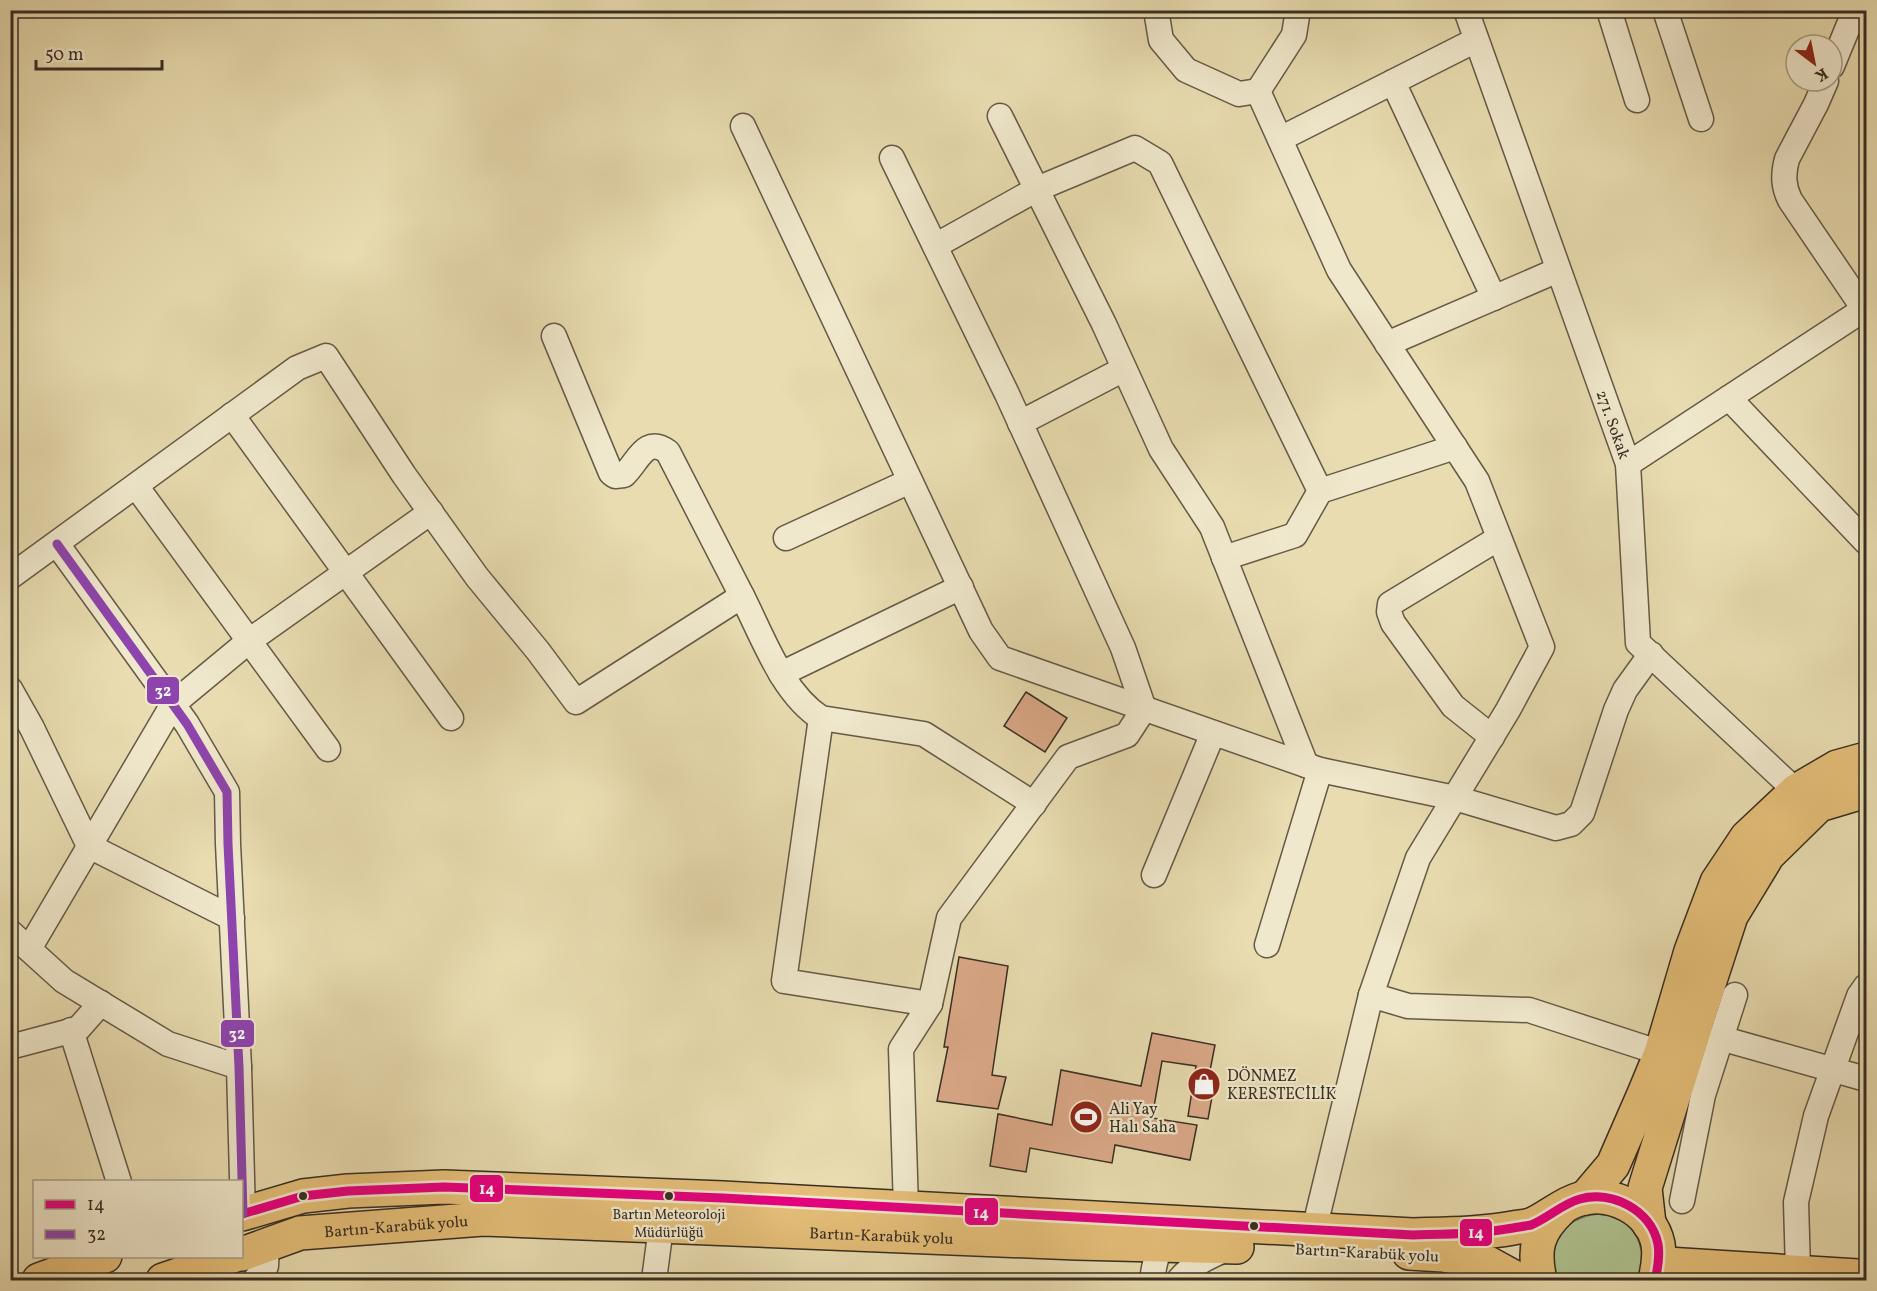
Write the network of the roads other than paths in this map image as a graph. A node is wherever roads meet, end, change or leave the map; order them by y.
1 (1156, 10) edge
2 (1298, 10) edge
3 (1466, 10) edge
4 (1609, 10) edge
5 (1665, 10) edge
6 (1855, 10) edge
7 (1844, 37) edge
8 (1476, 40) junction
9 (1393, 82) junction
10 (1258, 91) junction
11 (1821, 93) edge
12 (1637, 100) dead end
13 (1000, 116) dead end
14 (1701, 119) dead end
15 (743, 126) dead end
16 (1280, 138) junction
17 (892, 158) dead end
18 (1037, 189) junction
19 (935, 246) junction
20 (1558, 270) junction
21 (1494, 298) junction
22 (1865, 308) edge
23 (554, 336) dead end
24 (1387, 344) junction
25 (1125, 369) junction
26 (1729, 398) junction
27 (232, 415) junction
28 (1020, 423) junction
29 (1455, 447) junction
30 (1628, 464) junction
31 (910, 481) junction
32 (136, 486) junction
33 (1320, 492) junction
34 (430, 512) junction
35 (786, 538) dead end
36 (1499, 538) junction
37 (1866, 542) edge
38 (57, 544) junction
39 (1224, 558) junction
40 (346, 572) junction
41 (10, 577) edge
42 (960, 587) junction
43 (742, 596) junction
44 (249, 641) junction
45 (1650, 654) junction
46 (781, 674) junction
47 (10, 689) edge
48 (173, 704) junction
49 (1144, 709) junction
50 (451, 718) dead end
51 (821, 718) junction
52 (1213, 733) junction
53 (1492, 737) junction
54 (328, 749) dead end
55 (1866, 759) edge
56 (1313, 767) junction
57 (1796, 791) junction
58 (1866, 791) edge
59 (1455, 798) junction
60 (1034, 804) junction
61 (89, 846) junction
62 (1154, 875) dead end
63 (232, 918) junction
64 (10, 932) edge
65 (1267, 945) dead end
66 (29, 949) junction
67 (1866, 986) edge
68 (1371, 995) junction
69 (1735, 995) dead end
70 (101, 1003) junction
71 (930, 1004) junction
72 (72, 1030) junction
73 (1720, 1038) junction
74 (10, 1047) edge
75 (1661, 1053) junction
76 (239, 1067) junction
77 (1833, 1069) junction
78 (1866, 1079) edge
79 (118, 1180) edge
80 (241, 1180) edge
81 (1682, 1202) dead end
82 (1573, 1203) junction
83 (906, 1208) junction
84 (243, 1214) edge
85 (1206, 1224) junction
86 (1649, 1224) junction
87 (661, 1227) junction
88 (1314, 1230) junction
89 (1124, 1245) junction
90 (1162, 1245) junction
91 (1230, 1247) junction
92 (254, 1249) edge
93 (102, 1258) edge
94 (230, 1258) edge
95 (1657, 1271) edge
96 (1798, 1271) junction
97 (1866, 1275) edge
98 (39, 1281) edge
99 (163, 1281) edge
100 (255, 1281) edge
101 (654, 1281) edge
102 (1152, 1281) edge
103 (1179, 1281) edge
104 (1519, 1281) edge
105 (1540, 1281) edge

1 - 10 street
2 - 10 street
3 - 8 street, 271. Sokak
4 - 12 street
5 - 14 street
6 - 7 street
8 - 9 street
8 - 20 street, 271. Sokak
9 - 16 street
9 - 21 street
10 - 16 street
11 - 22 street
13 - 18 street
15 - 31 street
16 - 24 street
17 - 19 street
18 - 19 street
18 - 25 street
18 - 33 street
19 - 28 street
20 - 21 street
20 - 30 street, 271. Sokak
21 - 24 street
22 - 26 street
23 - 43 street
24 - 29 street
25 - 28 street
25 - 39 street
26 - 30 street
26 - 37 street
27 - 32 street
27 - 34 street
27 - 40 street
28 - 49 street
29 - 33 street
29 - 36 street
30 - 45 street, 271. Sokak
31 - 35 street
31 - 42 street
32 - 38 street
32 - 44 street
33 - 39 street
34 - 40 street
34 - 43 street
36 - 53 street
36 - 53 street
38 - 41 street
38 - 48 street
39 - 56 street
40 - 44 street
40 - 50 street
42 - 46 street
42 - 49 street
43 - 46 street
44 - 48 street
44 - 54 street
45 - 57 street, 271. Sokak
45 - 59 street
46 - 51 street
47 - 61 street
48 - 61 street
48 - 63 street
49 - 52 street
49 - 60 street
51 - 60 street
51 - 71 street
52 - 56 street
52 - 62 street
53 - 59 street
55 - 57 highway
56 - 59 street
56 - 65 street
57 - 75 highway
58 - 86 highway
59 - 68 street
60 - 71 street
61 - 63 street
61 - 66 street
63 - 76 street
64 - 66 street
66 - 70 street
67 - 77 street
68 - 75 street
68 - 88 street
69 - 73 street
70 - 72 street
70 - 76 street
71 - 83 street
72 - 74 street
72 - 79 street
73 - 77 street
73 - 81 street
75 - 82 highway
76 - 80 street
77 - 78 street
77 - 96 street
82 - 86 highway
82 - 88 highway, Bartın-Karabük yolu
82 - 105 highway
83 - 84 highway, Bartın-Karabük yolu
83 - 85 highway, Bartın-Karabük yolu
85 - 88 highway, Bartın-Karabük yolu
85 - 90 street
86 - 95 highway
87 - 89 highway, Bartın-Karabük yolu
87 - 92 highway, Bartın-Karabük yolu
87 - 101 street
89 - 90 highway, Bartın-Karabük yolu
89 - 102 street
90 - 91 highway, Bartın-Karabük yolu
90 - 102 street
91 - 103 street
91 - 104 highway, Bartın-Karabük yolu
92 - 100 street
93 - 98 highway
94 - 99 highway
95 - 96 main road
96 - 97 main road

